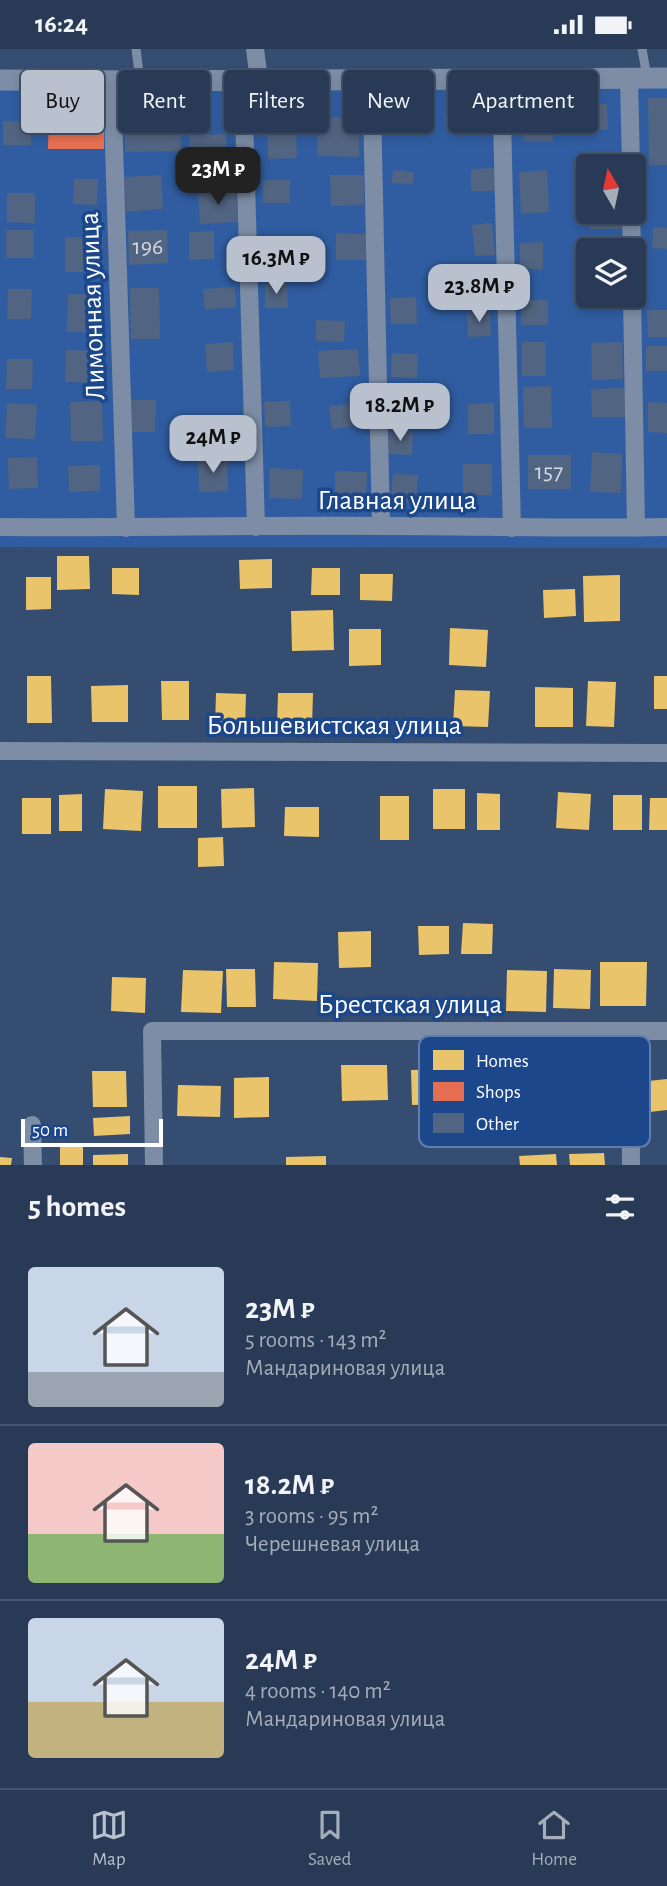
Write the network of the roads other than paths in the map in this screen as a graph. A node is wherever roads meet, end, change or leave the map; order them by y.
1 (136, 49) edge
2 (255, 49) edge
3 (642, 49) edge
4 (139, 70) edge
5 (252, 70) edge
6 (598, 79) edge
7 (648, 79) edge
8 (0, 80) edge
9 (112, 81) junction
10 (118, 81) edge
11 (252, 133) edge
12 (373, 133) edge
13 (502, 133) edge
14 (633, 154) edge
15 (632, 308) edge
16 (381, 526) junction
17 (0, 527) edge
18 (256, 527) junction
19 (636, 527) junction
20 (667, 527) edge
21 (512, 528) junction
22 (126, 529) junction
23 (0, 751) edge
24 (667, 753) edge
25 (630, 1031) junction
26 (667, 1031) edge
27 (630, 1036) edge
28 (32, 1125) dead end
29 (631, 1147) edge
30 (33, 1165) edge
31 (153, 1165) edge
32 (631, 1165) edge

1 - 4 lane
2 - 5 street
3 - 7 lane
6 - 7 street
7 - 14 street
8 - 9 street
9 - 10 street
9 - 22 street, Лимонная улица
11 - 18 street
12 - 16 street
13 - 21 street
15 - 19 street
16 - 18 street, Главная улица
16 - 21 street, Главная улица
17 - 22 street, Главная улица
18 - 22 street, Главная улица
19 - 20 street, Главная улица
19 - 21 street, Главная улица
23 - 24 street, Большевистская улица
25 - 26 street, Брестская улица
25 - 27 street
25 - 31 street, Брестская улица
28 - 30 street
29 - 32 street

